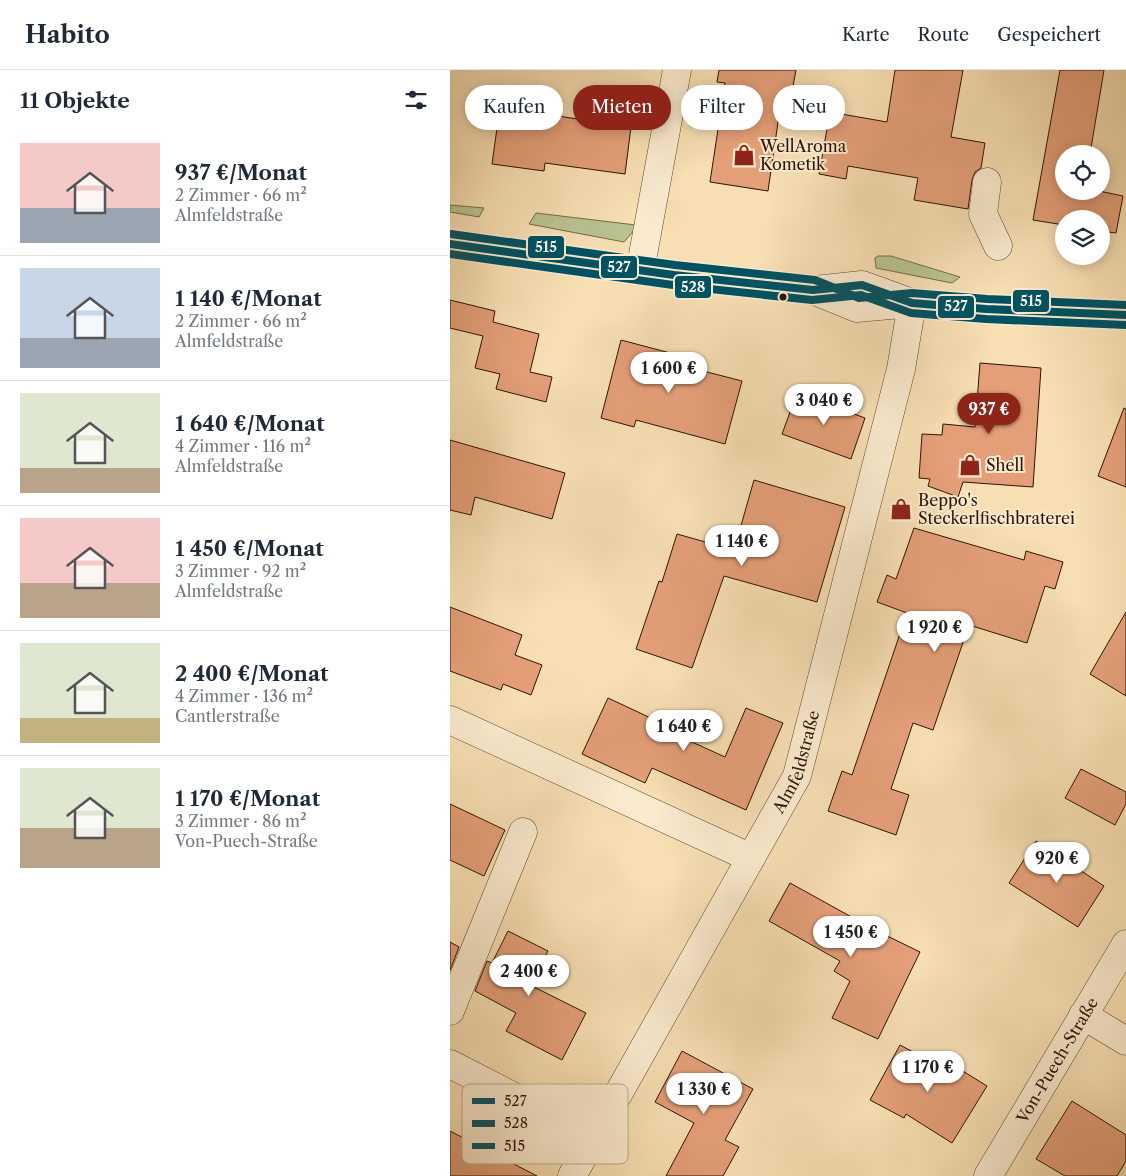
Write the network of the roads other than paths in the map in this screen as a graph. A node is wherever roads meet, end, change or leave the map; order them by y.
1 (677, 70) edge
2 (988, 182) dead end
3 (450, 244) edge
4 (998, 246) dead end
5 (640, 271) junction
6 (912, 303) junction
7 (1126, 315) edge
8 (450, 720) edge
9 (523, 832) dead end
10 (751, 858) junction
11 (1126, 944) edge
12 (450, 1011) edge
13 (1083, 1015) junction
14 (1126, 1041) edge
15 (450, 1064) edge
16 (489, 1084) edge
17 (624, 1084) edge
18 (579, 1164) edge
19 (572, 1176) edge
20 (988, 1176) edge

1 - 5 street
2 - 4 street
3 - 5 street
5 - 6 street
6 - 7 street
6 - 10 street, Almfeldstraße
8 - 10 street
9 - 12 street
10 - 17 street, Almfeldstraße
11 - 13 street, Von-Puech-Straße
13 - 14 street
13 - 20 street, Von-Puech-Straße
15 - 16 street
18 - 19 street, Almfeldstraße

